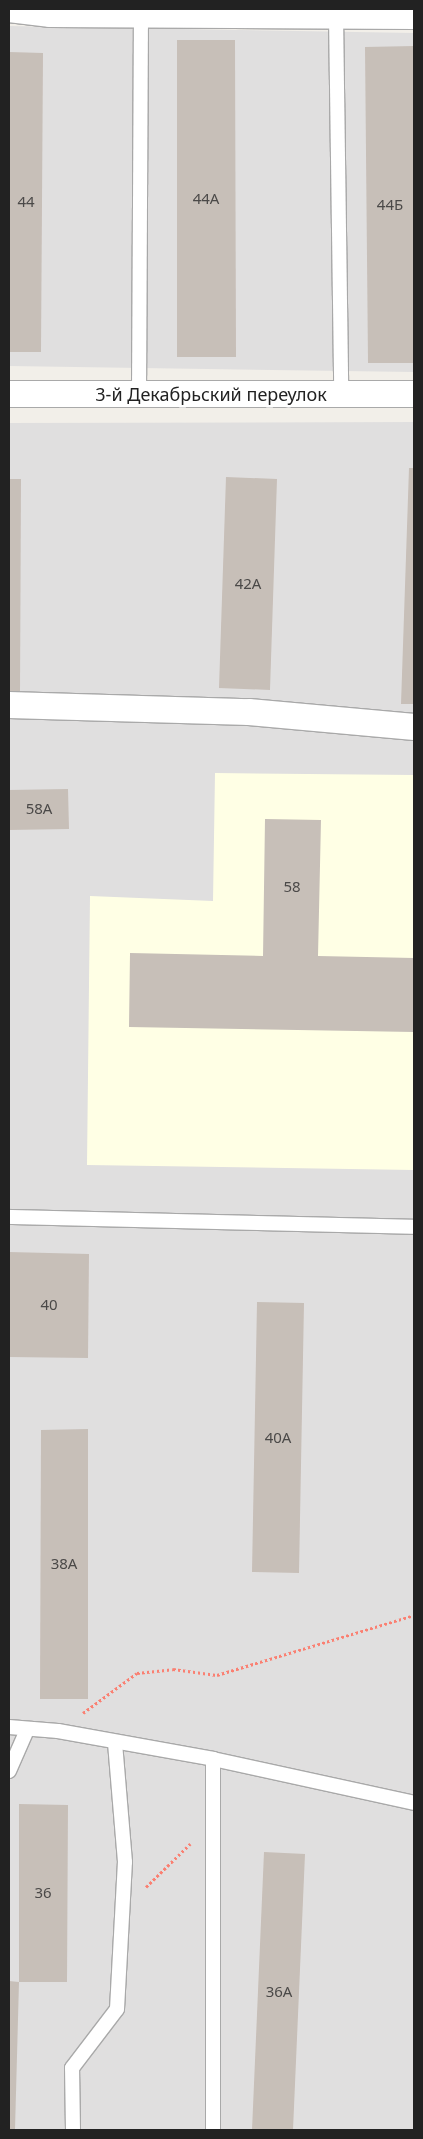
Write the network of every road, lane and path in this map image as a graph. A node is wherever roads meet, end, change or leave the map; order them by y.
1 (9, 10) edge
2 (141, 12) junction
3 (365, 12) edge
4 (336, 14) junction
5 (414, 16) edge
6 (9, 394) edge
7 (139, 394) junction
8 (341, 394) junction
9 (414, 394) edge
10 (9, 705) edge
11 (414, 727) edge
12 (9, 1216) edge
13 (414, 1228) edge
14 (414, 1615) edge
15 (9, 1727) edge
16 (27, 1730) junction
17 (58, 1732) junction
18 (115, 1743) junction
19 (214, 1759) junction
20 (9, 1771) edge
21 (414, 1803) edge
22 (214, 1821) junction
23 (122, 1910) junction
24 (73, 2130) edge
25 (213, 2130) edge

1 - 2 street
2 - 4 street
2 - 7 lane
3 - 4 street
3 - 5 street
4 - 8 lane
6 - 7 street, 3-й Декабрьский переулок
7 - 8 street, 3-й Декабрьский переулок
8 - 9 street, 3-й Декабрьский переулок
10 - 11 street
12 - 13 lane
14 - 17 path
15 - 16 lane
16 - 17 lane
16 - 20 lane
17 - 18 lane
18 - 19 lane
18 - 23 lane
19 - 21 lane
19 - 22 lane
22 - 23 path
22 - 25 lane
23 - 24 lane

